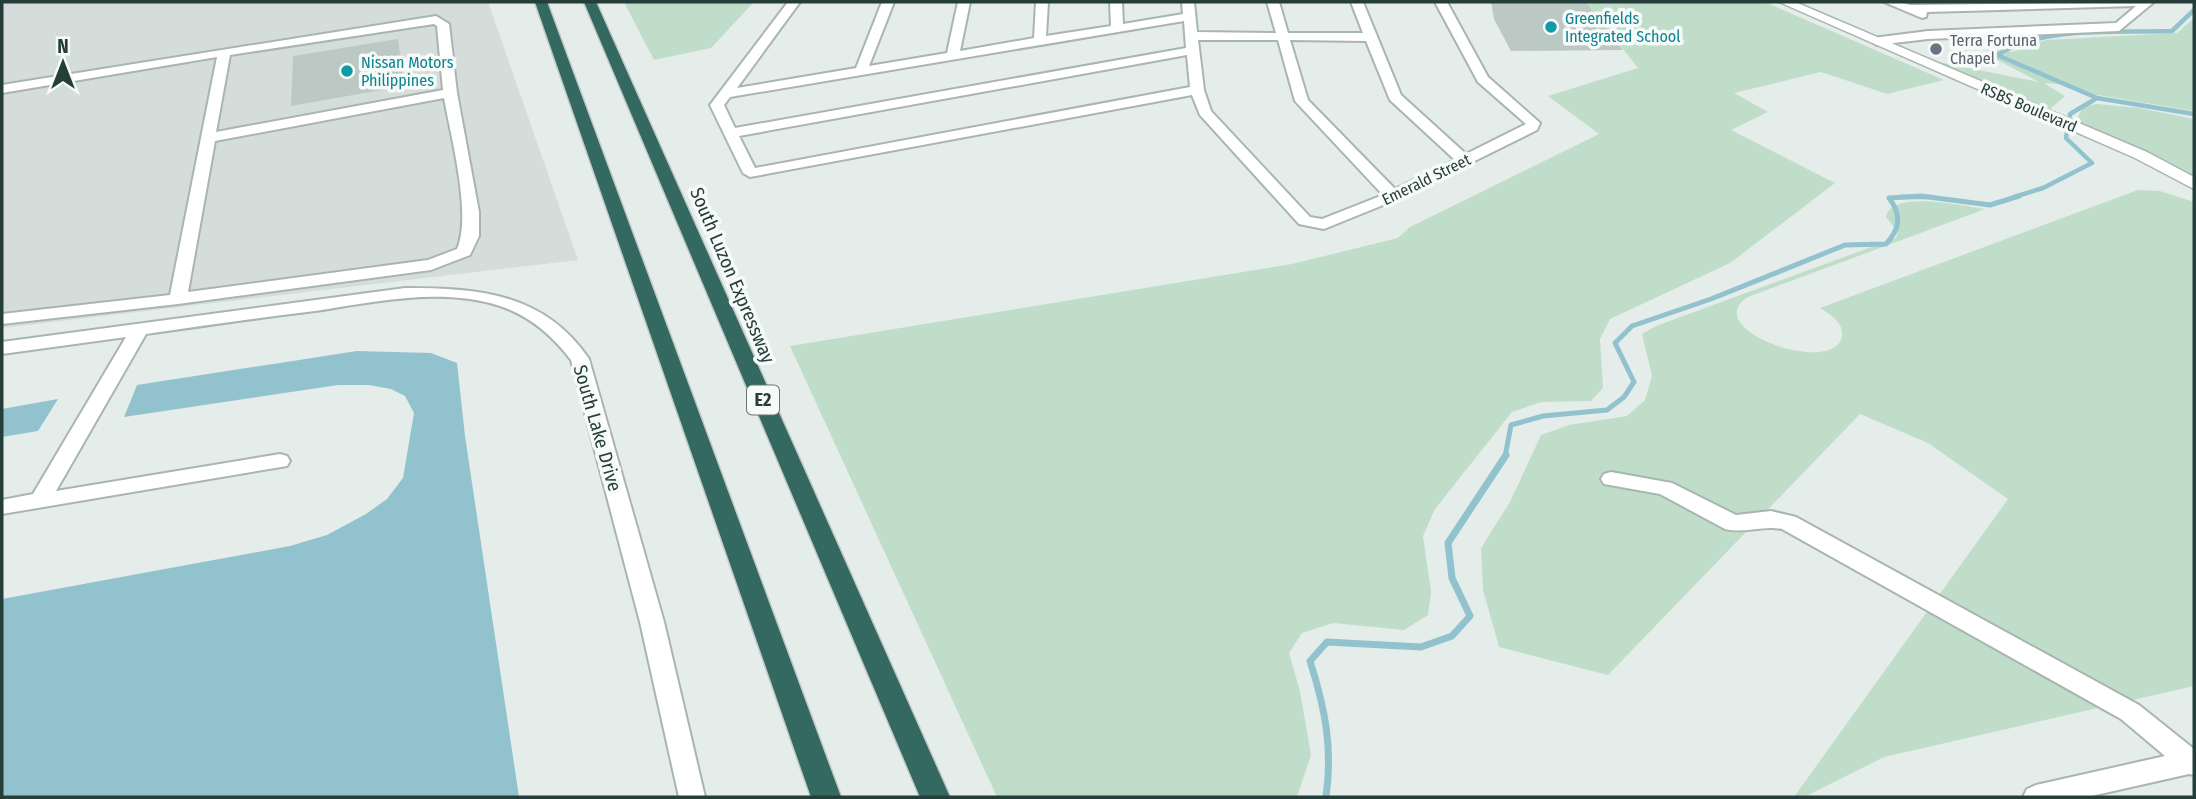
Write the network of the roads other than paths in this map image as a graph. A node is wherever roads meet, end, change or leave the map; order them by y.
1 (541, 2) edge
2 (590, 2) edge
3 (794, 2) edge
4 (888, 2) edge
5 (964, 2) edge
6 (1042, 2) edge
7 (1116, 2) edge
8 (1273, 2) edge
9 (1357, 2) edge
10 (1441, 2) edge
11 (1785, 2) edge
12 (1890, 2) edge
13 (2147, 2) edge
14 (1189, 9) edge
15 (1910, 9) junction
16 (1117, 28) junction
17 (1970, 33) junction
18 (1283, 36) junction
19 (1372, 37) junction
20 (1877, 41) junction
21 (1040, 42) junction
22 (1193, 43) junction
23 (224, 52) junction
24 (953, 56) junction
25 (861, 71) junction
26 (2, 89) edge
27 (1197, 90) junction
28 (450, 93) junction
29 (724, 94) junction
30 (730, 133) junction
31 (209, 138) junction
32 (1465, 161) junction
33 (2194, 184) edge
34 (1393, 196) junction
35 (178, 299) junction
36 (2, 319) edge
37 (140, 327) junction
38 (2, 348) edge
39 (280, 461) dead end
40 (1611, 479) dead end
41 (40, 500) junction
42 (2, 507) edge
43 (2193, 762) edge
44 (2093, 791) edge
45 (692, 797) edge
46 (826, 797) edge
47 (935, 797) edge
48 (2036, 797) edge

1 - 46 highway
2 - 47 highway, South Luzon Expressway / E2
3 - 29 street
4 - 25 street
5 - 24 street
6 - 21 street
7 - 16 street
8 - 18 street
9 - 19 street
10 - 32 street, Emerald Street
11 - 20 street, RSBS Boulevard
12 - 15 street
13 - 15 street
13 - 17 street
14 - 16 street
14 - 22 street
15 - 17 street
16 - 21 street
17 - 20 street
18 - 19 street
18 - 22 street
18 - 34 street
19 - 32 street
20 - 33 street, RSBS Boulevard
21 - 24 street
22 - 27 street
22 - 30 street
23 - 26 street
23 - 28 street
23 - 31 street
24 - 25 street
25 - 29 street
27 - 30 street
27 - 34 street, Emerald Street
28 - 31 street
28 - 35 street
29 - 30 street
31 - 35 street
32 - 34 street, Emerald Street
35 - 36 street
37 - 38 street, South Lake Drive
37 - 41 street
37 - 45 street, South Lake Drive
39 - 41 street
40 - 43 street
41 - 42 street
43 - 44 street
44 - 48 street

